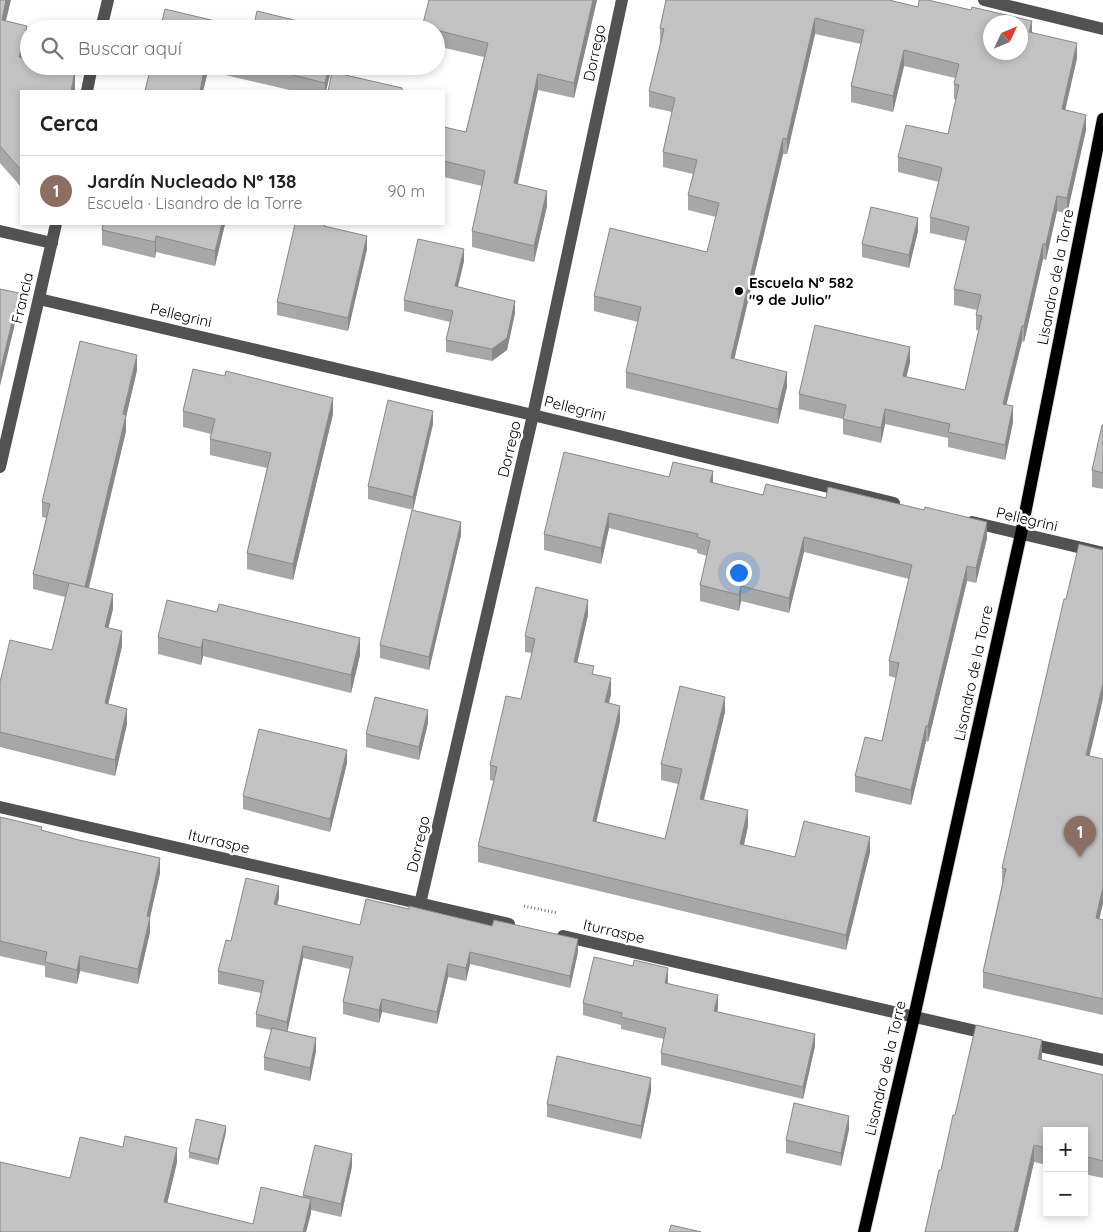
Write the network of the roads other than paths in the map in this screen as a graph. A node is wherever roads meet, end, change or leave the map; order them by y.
1 (108, 0) edge
2 (622, 0) edge
3 (984, 0) edge
4 (103, 20) edge
5 (1103, 30) edge
6 (90, 75) edge
7 (87, 90) edge
8 (1103, 119) edge
9 (56, 225) edge
10 (0, 231) edge
11 (52, 244) junction
12 (39, 299) junction
13 (533, 415) junction
14 (0, 467) edge
15 (906, 506) edge
16 (963, 520) edge
17 (1021, 534) junction
18 (1103, 553) edge
19 (0, 807) edge
20 (420, 904) junction
21 (517, 926) edge
22 (546, 932) edge
23 (914, 1017) junction
24 (999, 1036) edge
25 (1018, 1041) edge
26 (1103, 1060) edge
27 (864, 1232) edge

1 - 4 street
2 - 13 street, Dorrego
3 - 5 street
6 - 7 street
8 - 17 main road, Lisandro de la Torre
9 - 11 street, Francia
10 - 11 street
11 - 12 street, Francia
12 - 13 street, Pellegrini
12 - 14 street, Francia
13 - 15 street, Pellegrini
13 - 20 street, Dorrego
16 - 17 street, Pellegrini
17 - 18 street, Pellegrini
17 - 23 main road, Lisandro de la Torre
19 - 20 street, Iturraspe
20 - 21 street, Iturraspe
22 - 23 street, Iturraspe
23 - 24 street, Iturraspe
23 - 27 main road, Lisandro de la Torre
25 - 26 street

